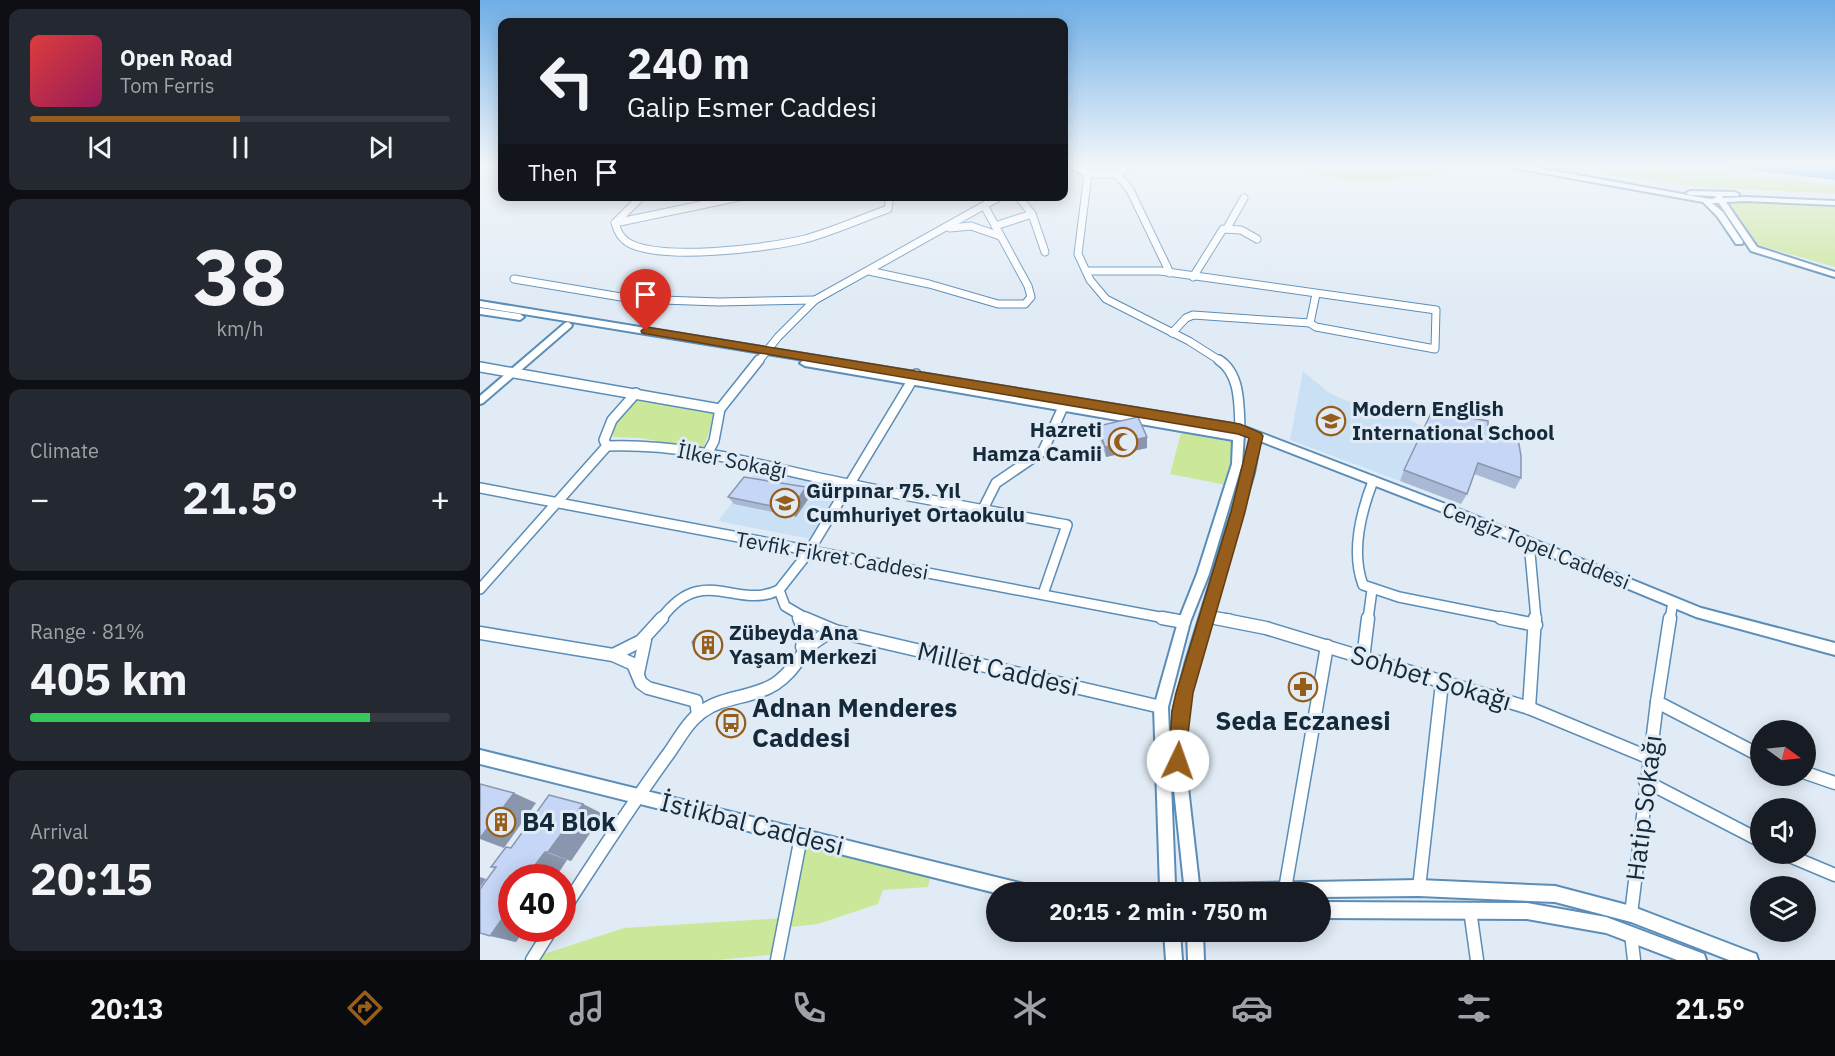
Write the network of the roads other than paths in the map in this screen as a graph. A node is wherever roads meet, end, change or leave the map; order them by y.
1 (627, 211) edge
2 (673, 211) edge
3 (883, 211) edge
4 (978, 211) edge
5 (987, 211) edge
6 (1030, 211) edge
7 (1083, 211) edge
8 (1140, 211) edge
9 (1237, 211) edge
10 (1717, 211) edge
11 (1727, 211) edge
12 (1032, 214) junction
13 (615, 223) junction
14 (995, 226) junction
15 (1227, 228) junction
16 (936, 232) junction
17 (1000, 236) junction
18 (1257, 238) dead end
19 (1045, 252) dead end
20 (1774, 258) junction
21 (869, 271) junction
22 (1086, 271) junction
23 (1170, 273) junction
24 (1835, 275) edge
25 (1192, 277) junction
26 (514, 279) dead end
27 (1316, 294) junction
28 (815, 300) junction
29 (480, 304) edge
30 (480, 311) edge
31 (571, 322) junction
32 (1310, 323) junction
33 (1172, 333) junction
34 (766, 353) junction
35 (480, 367) edge
36 (512, 372) junction
37 (914, 378) junction
38 (636, 393) junction
39 (480, 401) edge
40 (1063, 407) junction
41 (720, 409) junction
42 (1238, 433) junction
43 (1257, 436) junction
44 (607, 446) junction
45 (707, 454) junction
46 (1373, 481) junction
47 (849, 484) junction
48 (480, 488) edge
49 (557, 502) junction
50 (983, 509) junction
51 (1528, 542) junction
52 (808, 553) junction
53 (480, 590) edge
54 (779, 590) junction
55 (1372, 590) junction
56 (1042, 594) junction
57 (765, 597) junction
58 (1673, 602) junction
59 (784, 605) junction
60 (798, 615) junction
61 (1206, 617) junction
62 (1184, 622) junction
63 (1536, 625) junction
64 (835, 631) junction
65 (480, 633) edge
66 (646, 637) junction
67 (1327, 646) junction
68 (1835, 649) edge
69 (802, 650) junction
70 (613, 656) junction
71 (1363, 660) junction
72 (638, 673) junction
73 (1442, 683) junction
74 (693, 699) junction
75 (1657, 702) junction
76 (719, 703) junction
77 (1161, 707) junction
78 (1529, 708) junction
79 (1180, 711) junction
80 (698, 715) junction
81 (1750, 750) edge
82 (480, 757) edge
83 (1650, 759) junction
84 (1816, 776) edge
85 (1646, 781) junction
86 (1835, 783) edge
87 (636, 795) junction
88 (1750, 835) edge
89 (801, 837) junction
90 (1809, 864) edge
91 (1835, 875) edge
92 (1168, 882) edge
93 (1191, 882) edge
94 (1286, 882) edge
95 (986, 883) edge
96 (1419, 888) junction
97 (1331, 889) edge
98 (576, 890) edge
99 (1331, 910) edge
100 (1470, 910) junction
101 (1631, 914) junction
102 (1631, 934) junction
103 (543, 942) edge
104 (1173, 942) edge
105 (1195, 942) edge
106 (532, 960) edge
107 (777, 960) edge
108 (1174, 960) edge
109 (1196, 960) edge
110 (1477, 960) edge
111 (1634, 960) edge
112 (1698, 960) edge
113 (1750, 960) edge

1 - 13 street
2 - 13 street
3 - 13 street
4 - 16 street
5 - 14 street
6 - 12 street
7 - 22 street
8 - 23 street
9 - 15 street
10 - 20 street
11 - 20 street
12 - 14 street
12 - 19 street
14 - 17 street
15 - 18 street
15 - 25 street
16 - 17 street
16 - 21 street
17 - 21 street
20 - 24 street
21 - 28 street
22 - 23 street
22 - 33 street
23 - 25 street
25 - 27 street
26 - 28 street
27 - 32 street
27 - 32 street
28 - 34 street
29 - 31 street
30 - 31 street
31 - 34 street
31 - 36 street
32 - 33 street
33 - 42 street
34 - 37 street
34 - 41 street
35 - 36 street
36 - 38 street
36 - 39 street
37 - 40 street
37 - 42 street
37 - 47 street
38 - 41 street
38 - 44 street
40 - 42 street
40 - 50 street
41 - 45 street
42 - 43 street, Cengiz Topel Caddesi
42 - 62 street
43 - 46 street, Cengiz Topel Caddesi
43 - 61 street
44 - 45 street, İlker Sokağı
44 - 49 street
45 - 47 street, İlker Sokağı
46 - 51 street, Cengiz Topel Caddesi
46 - 55 street
47 - 50 street, İlker Sokağı
47 - 52 street
48 - 49 street, Tevfik Fikret Caddesi
49 - 52 street, Tevfik Fikret Caddesi
49 - 53 street
50 - 56 street, İlker Sokağı
51 - 58 street, Cengiz Topel Caddesi
51 - 63 street
52 - 54 street
52 - 56 street, Tevfik Fikret Caddesi
54 - 57 street
54 - 59 street
55 - 63 street
55 - 71 street
56 - 62 street, Tevfik Fikret Caddesi
57 - 59 street
57 - 66 street
58 - 68 street, Cengiz Topel Caddesi
58 - 75 street, Hatip Sokağı
59 - 60 street
60 - 64 street, Millet Caddesi
60 - 69 street
61 - 67 street, Sohbet Sokağı
61 - 79 street
62 - 77 street
63 - 78 street
64 - 69 street
64 - 77 street, Millet Caddesi
65 - 70 street
66 - 70 street
66 - 72 street
67 - 71 street, Sohbet Sokağı
67 - 94 street
69 - 76 street
70 - 72 street
71 - 73 street, Sohbet Sokağı
72 - 74 street
73 - 78 street, Sohbet Sokağı
73 - 96 street
74 - 76 street
74 - 80 street
75 - 81 street
75 - 83 street, Hatip Sokağı
76 - 80 street
77 - 79 street
77 - 92 street
78 - 83 street, Sohbet Sokağı
79 - 93 street
80 - 87 street
82 - 87 street, İstikbal Caddesi
83 - 85 street, Hatip Sokağı
84 - 86 street
85 - 88 street
85 - 101 street, Hatip Sokağı
87 - 89 street, İstikbal Caddesi
87 - 98 street
89 - 95 street, İstikbal Caddesi
89 - 107 street
90 - 91 street
96 - 97 street
96 - 101 street
99 - 100 street
100 - 102 street
100 - 110 street
101 - 102 street
101 - 113 street
102 - 111 street
102 - 112 street
103 - 106 street
104 - 108 street
105 - 109 street

